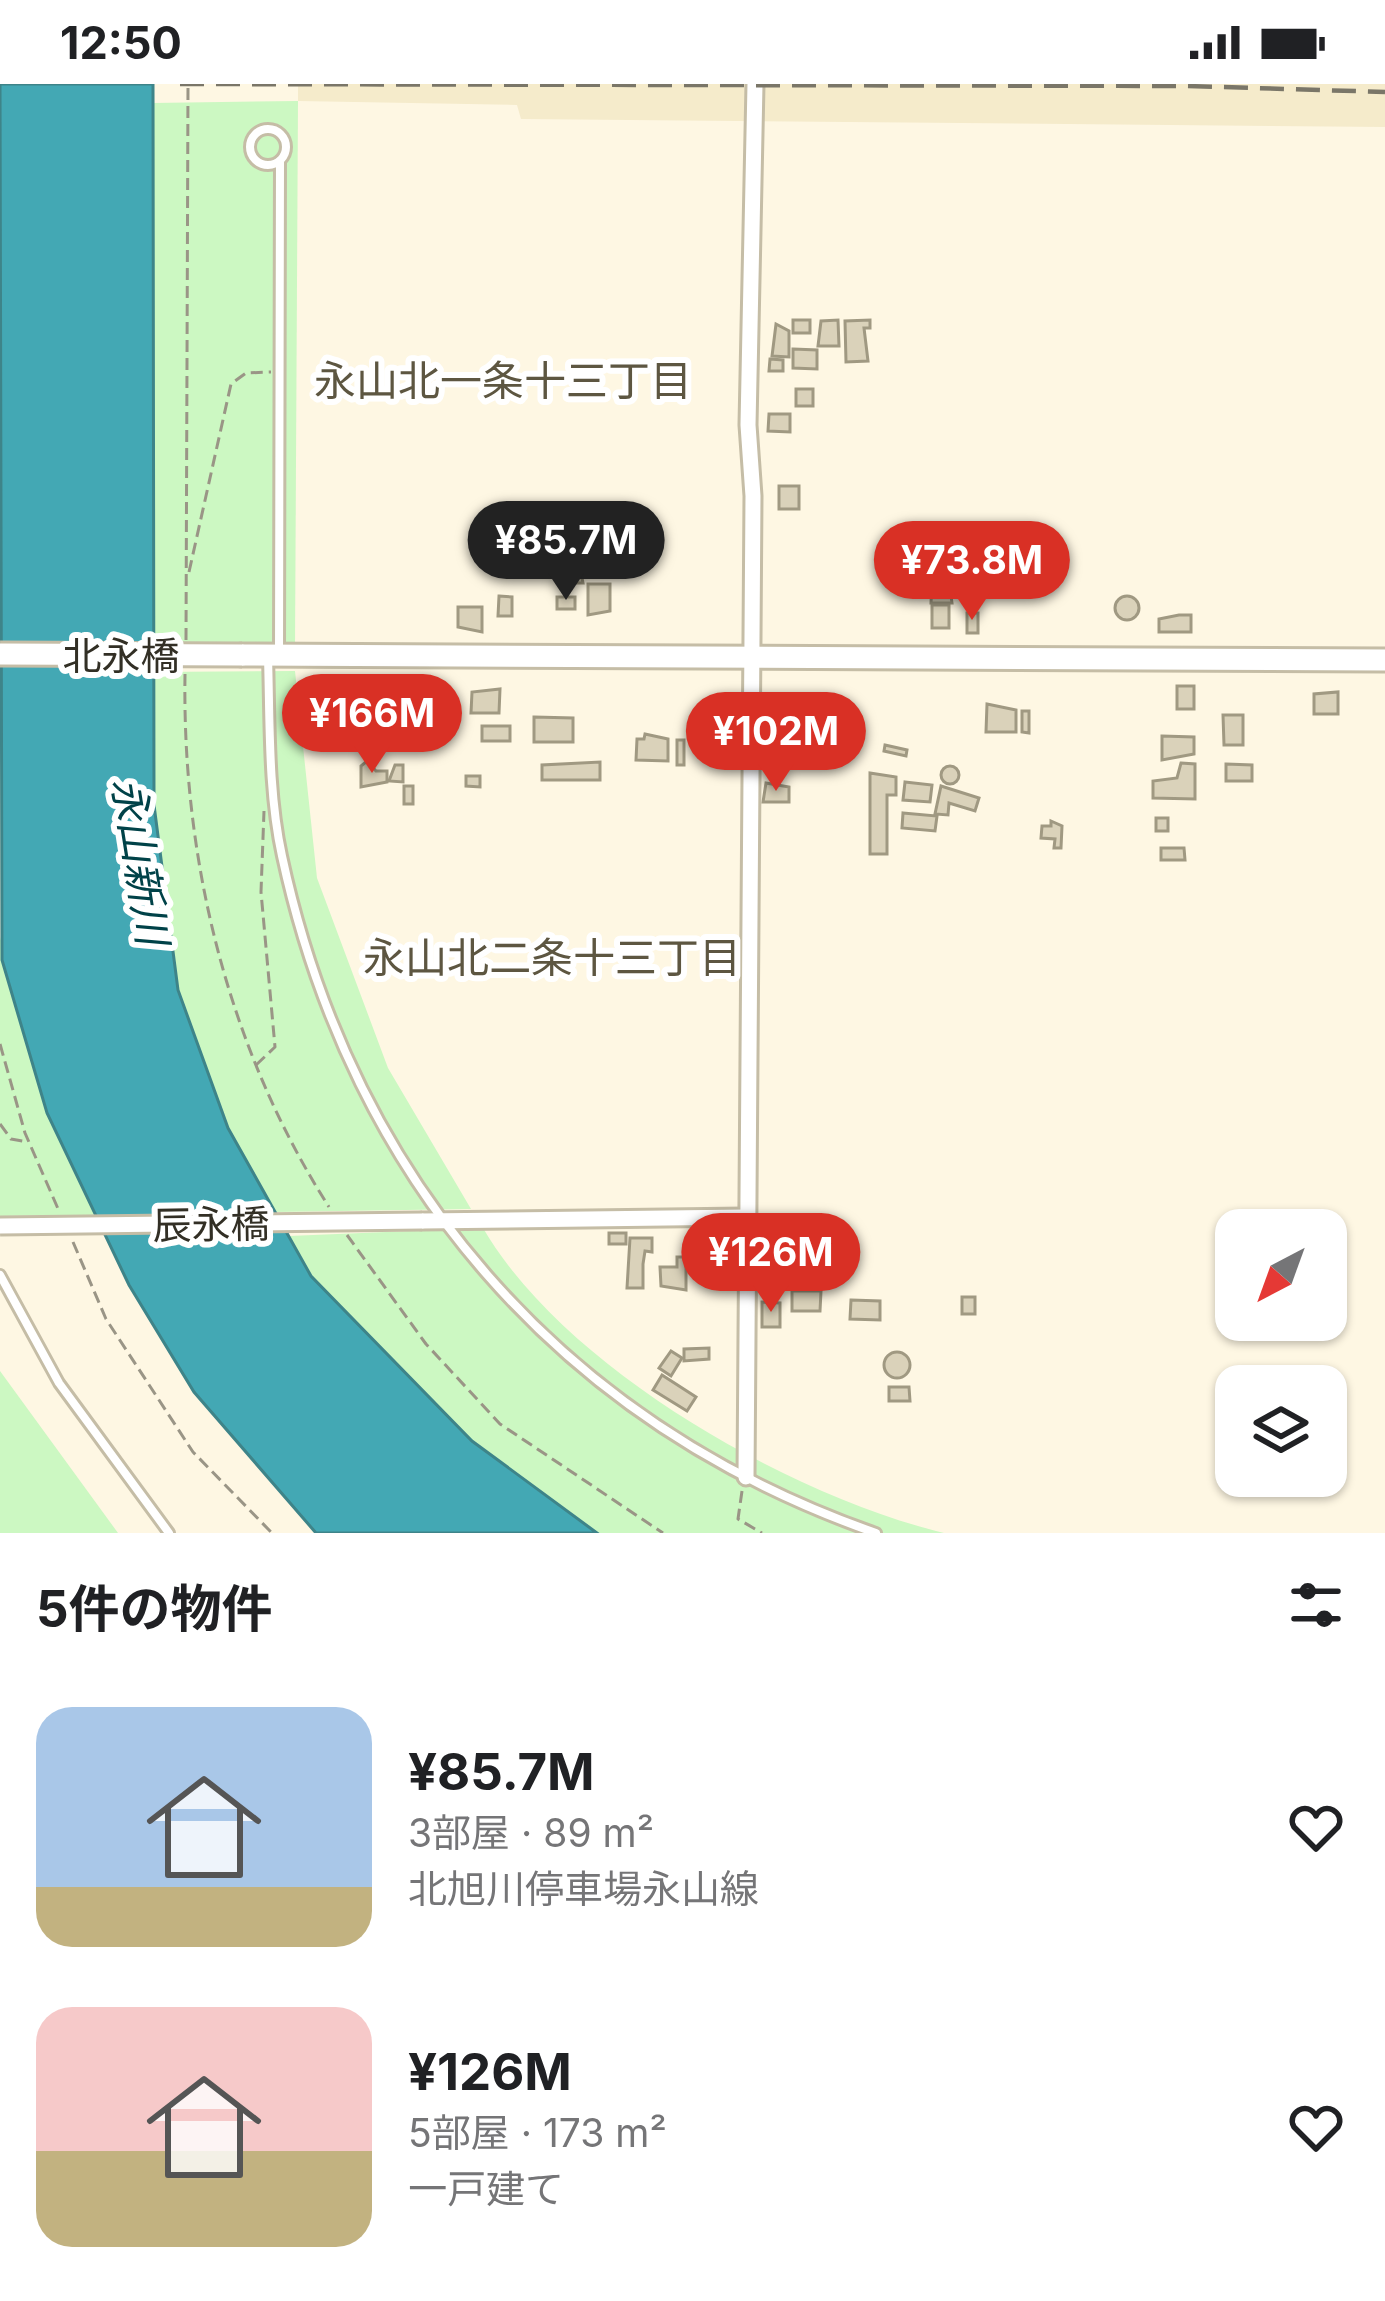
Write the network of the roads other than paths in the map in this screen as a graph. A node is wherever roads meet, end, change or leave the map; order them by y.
1 (755, 84) edge
2 (280, 161) junction
3 (0, 654) edge
4 (273, 656) junction
5 (752, 657) junction
6 (1385, 660) edge
7 (746, 1217) junction
8 (440, 1220) junction
9 (0, 1226) edge
10 (0, 1275) edge
11 (746, 1478) junction
12 (169, 1533) edge
13 (877, 1533) edge

1 - 5 street
2 - 2 lane
2 - 4 lane
3 - 4 main road, 北永橋, bridge
4 - 5 main road, 北永橋
4 - 8 lane
5 - 6 main road, 北永橋
5 - 7 street
7 - 8 street, 辰永橋
7 - 11 street
8 - 9 street, 辰永橋, bridge
8 - 11 lane
10 - 12 lane
11 - 13 lane

